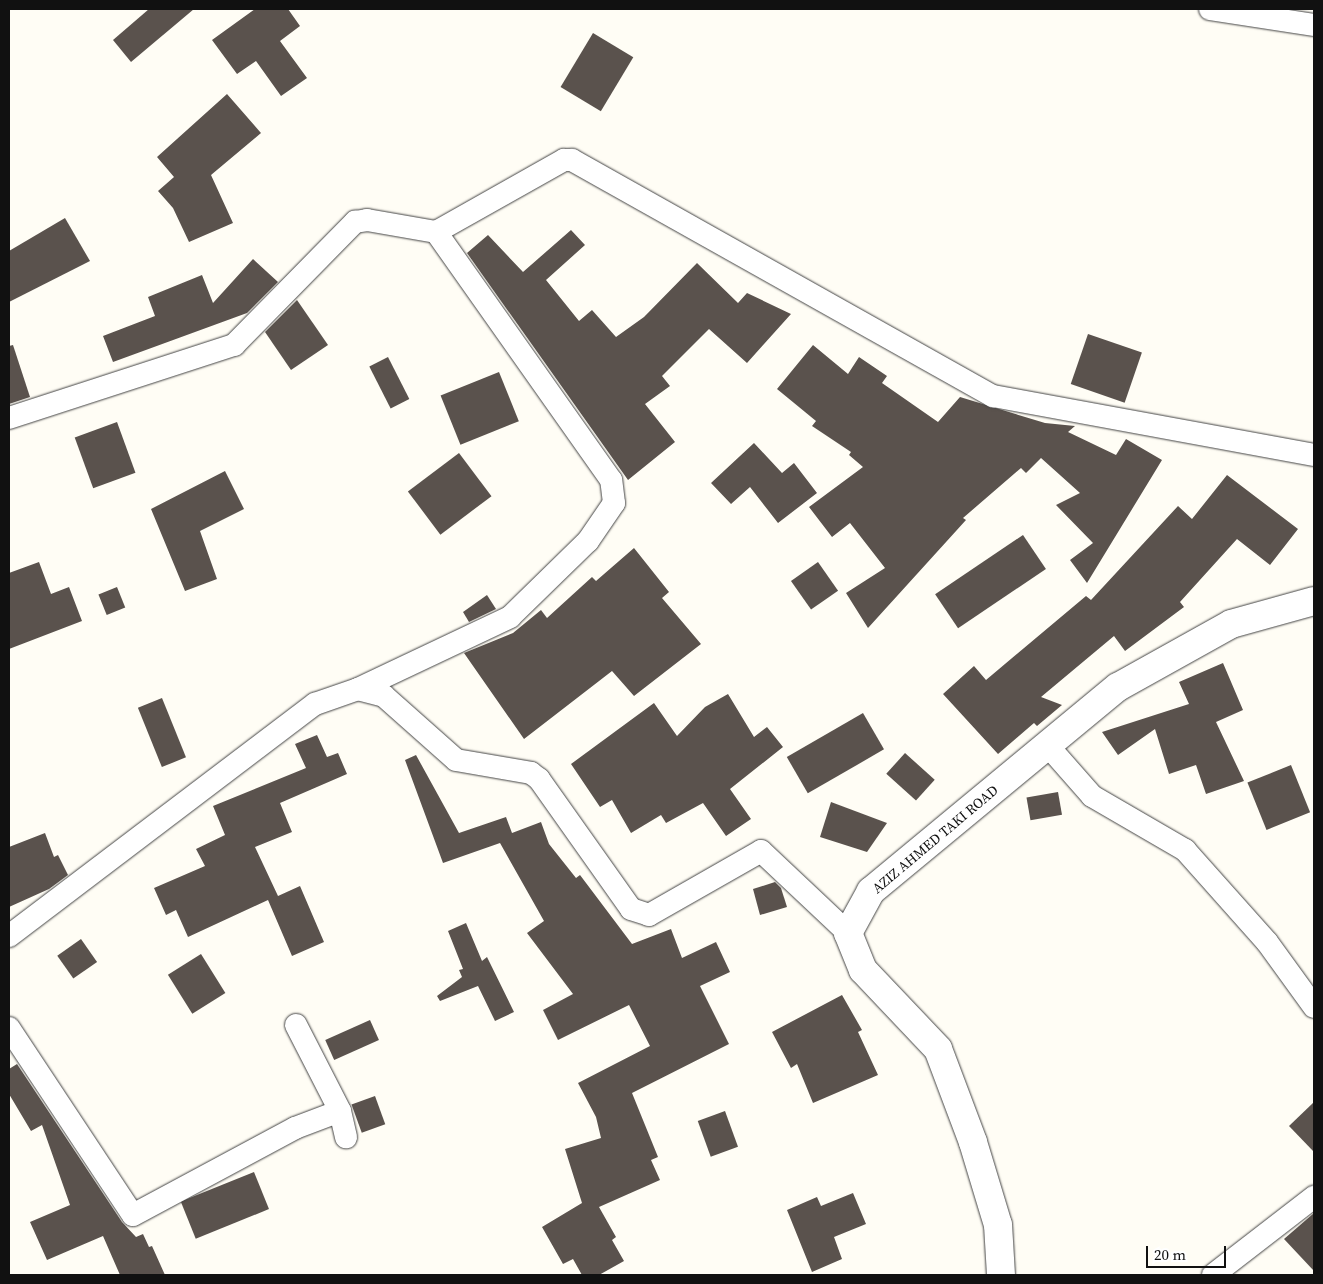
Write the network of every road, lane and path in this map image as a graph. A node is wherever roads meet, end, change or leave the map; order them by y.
1 (1210, 9) edge
2 (1314, 25) edge
3 (436, 232) junction
4 (9, 418) edge
5 (1314, 455) edge
6 (1314, 601) edge
7 (358, 689) junction
8 (1049, 746) junction
9 (848, 933) junction
10 (9, 936) edge
11 (1314, 1007) edge
12 (296, 1025) dead end
13 (9, 1028) edge
14 (340, 1111) junction
15 (346, 1137) dead end
16 (1314, 1197) edge
17 (1001, 1275) edge
18 (1213, 1275) edge

1 - 2 street
3 - 4 street
3 - 5 street
3 - 7 street
6 - 8 street, AZIZ AHMED TAKI ROAD
7 - 9 street
7 - 10 street
8 - 9 street, AZIZ AHMED TAKI ROAD
8 - 11 street
9 - 17 street
12 - 14 street
13 - 14 street
14 - 15 street
16 - 18 street

